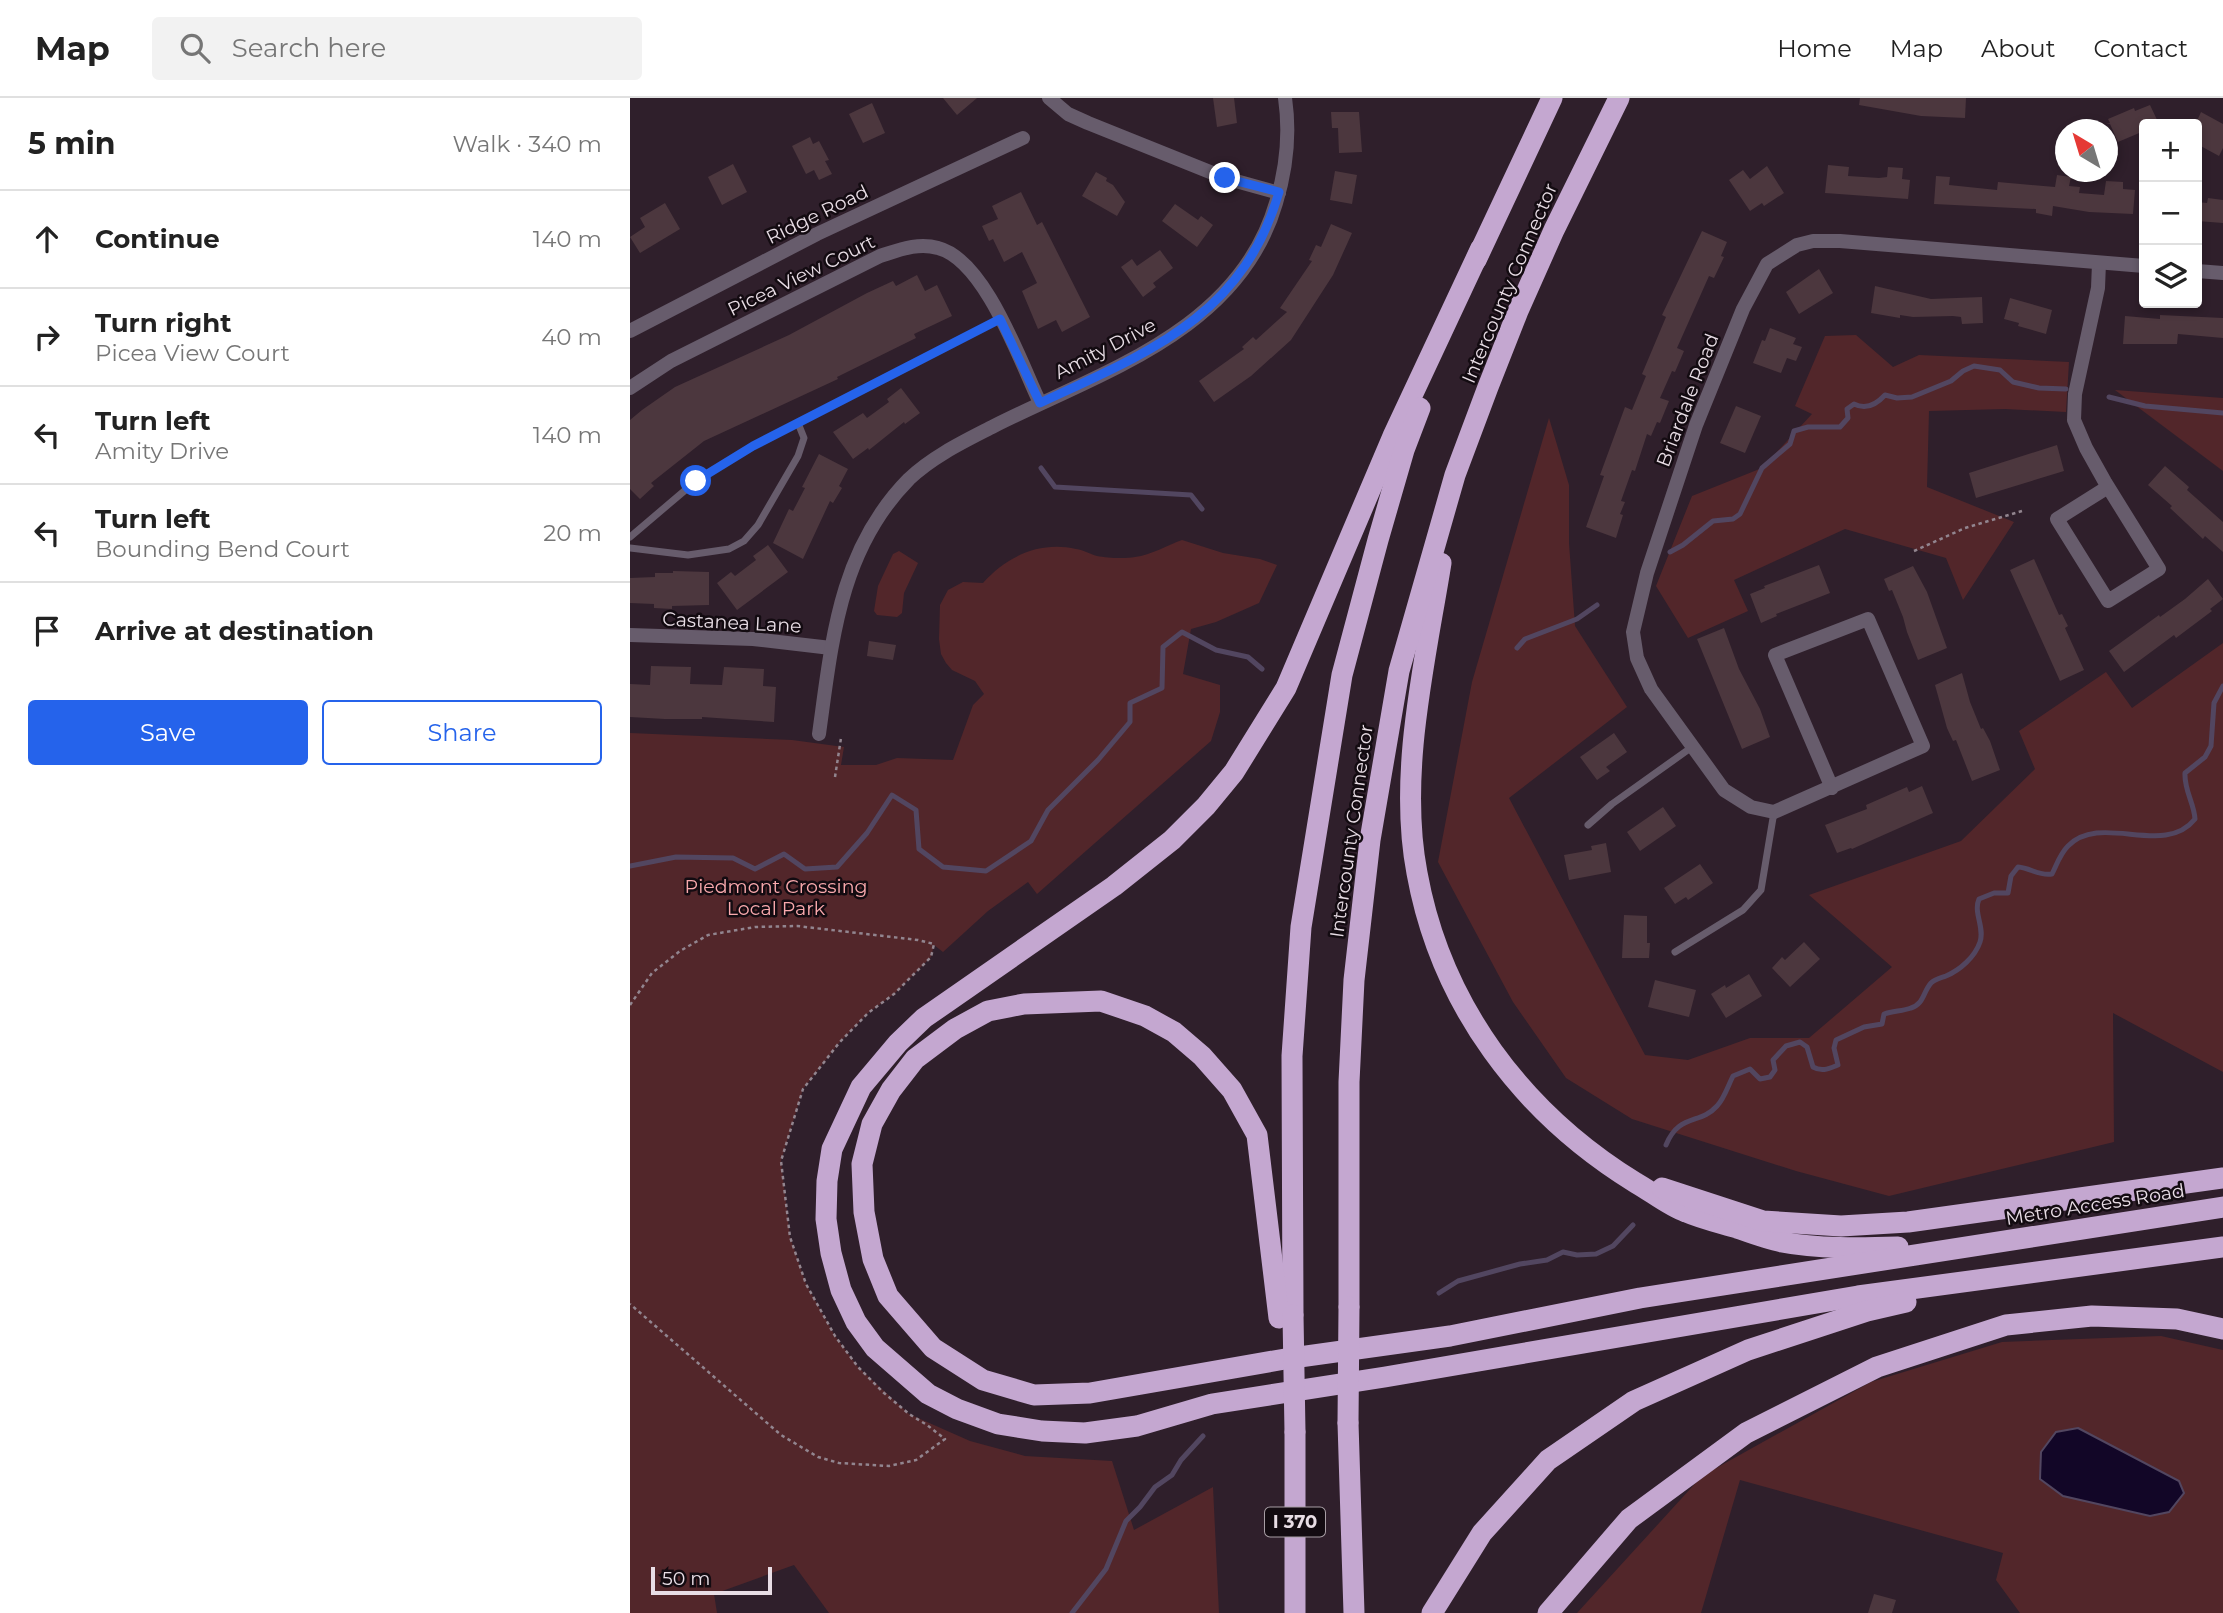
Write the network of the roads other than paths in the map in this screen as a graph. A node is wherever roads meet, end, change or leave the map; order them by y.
1 (1049, 98) edge
2 (1285, 98) edge
3 (1552, 98) edge
4 (1619, 98) edge
5 (1023, 138) dead end
6 (1279, 192) junction
7 (1481, 248) junction
8 (2099, 263) junction
9 (2139, 267) edge
10 (2202, 271) edge
11 (2223, 273) edge
12 (1000, 319) junction
13 (630, 331) edge
14 (630, 388) edge
15 (1040, 403) junction
16 (798, 423) junction
17 (1455, 475) junction
18 (2108, 487) junction
19 (630, 537) edge
20 (630, 548) edge
21 (630, 635) edge
22 (831, 648) junction
23 (819, 734) dead end
24 (1692, 747) junction
25 (1832, 788) junction
26 (1774, 812) junction
27 (1588, 825) dead end
28 (1675, 951) dead end
29 (1620, 1173) junction
30 (2223, 1178) edge
31 (2223, 1207) edge
32 (1974, 1246) junction
33 (2223, 1247) edge
34 (2014, 1277) junction
35 (1286, 1316) junction
36 (2223, 1329) edge
37 (1295, 1613) edge
38 (1354, 1613) edge
39 (1432, 1613) edge
40 (1548, 1613) edge

1 - 6 street
2 - 6 street, Amity Drive
3 - 7 highway, Intercounty Connector
4 - 17 highway, Intercounty Connector
5 - 13 street, Ridge Road
6 - 15 street, Amity Drive
7 - 34 highway
7 - 35 highway, Intercounty Connector
8 - 9 street, Briardale Road
8 - 18 street
8 - 24 street, Briardale Road
10 - 11 street
12 - 14 street, Picea View Court
12 - 15 street, Picea View Court
12 - 16 lane
15 - 22 street, Amity Drive
16 - 19 lane
16 - 20 lane
17 - 29 highway
17 - 38 highway, Intercounty Connector, bridge
18 - 18 street
21 - 22 street, Castanea Lane
22 - 23 street, Amity Drive
24 - 26 street, Briardale Road
24 - 27 lane
25 - 25 street
25 - 26 street
26 - 28 lane
29 - 30 highway
29 - 32 highway
31 - 32 highway, Metro Access Road
32 - 35 highway
33 - 34 highway
34 - 39 highway
35 - 37 highway, Intercounty Connector / I 370, bridge
36 - 40 highway

